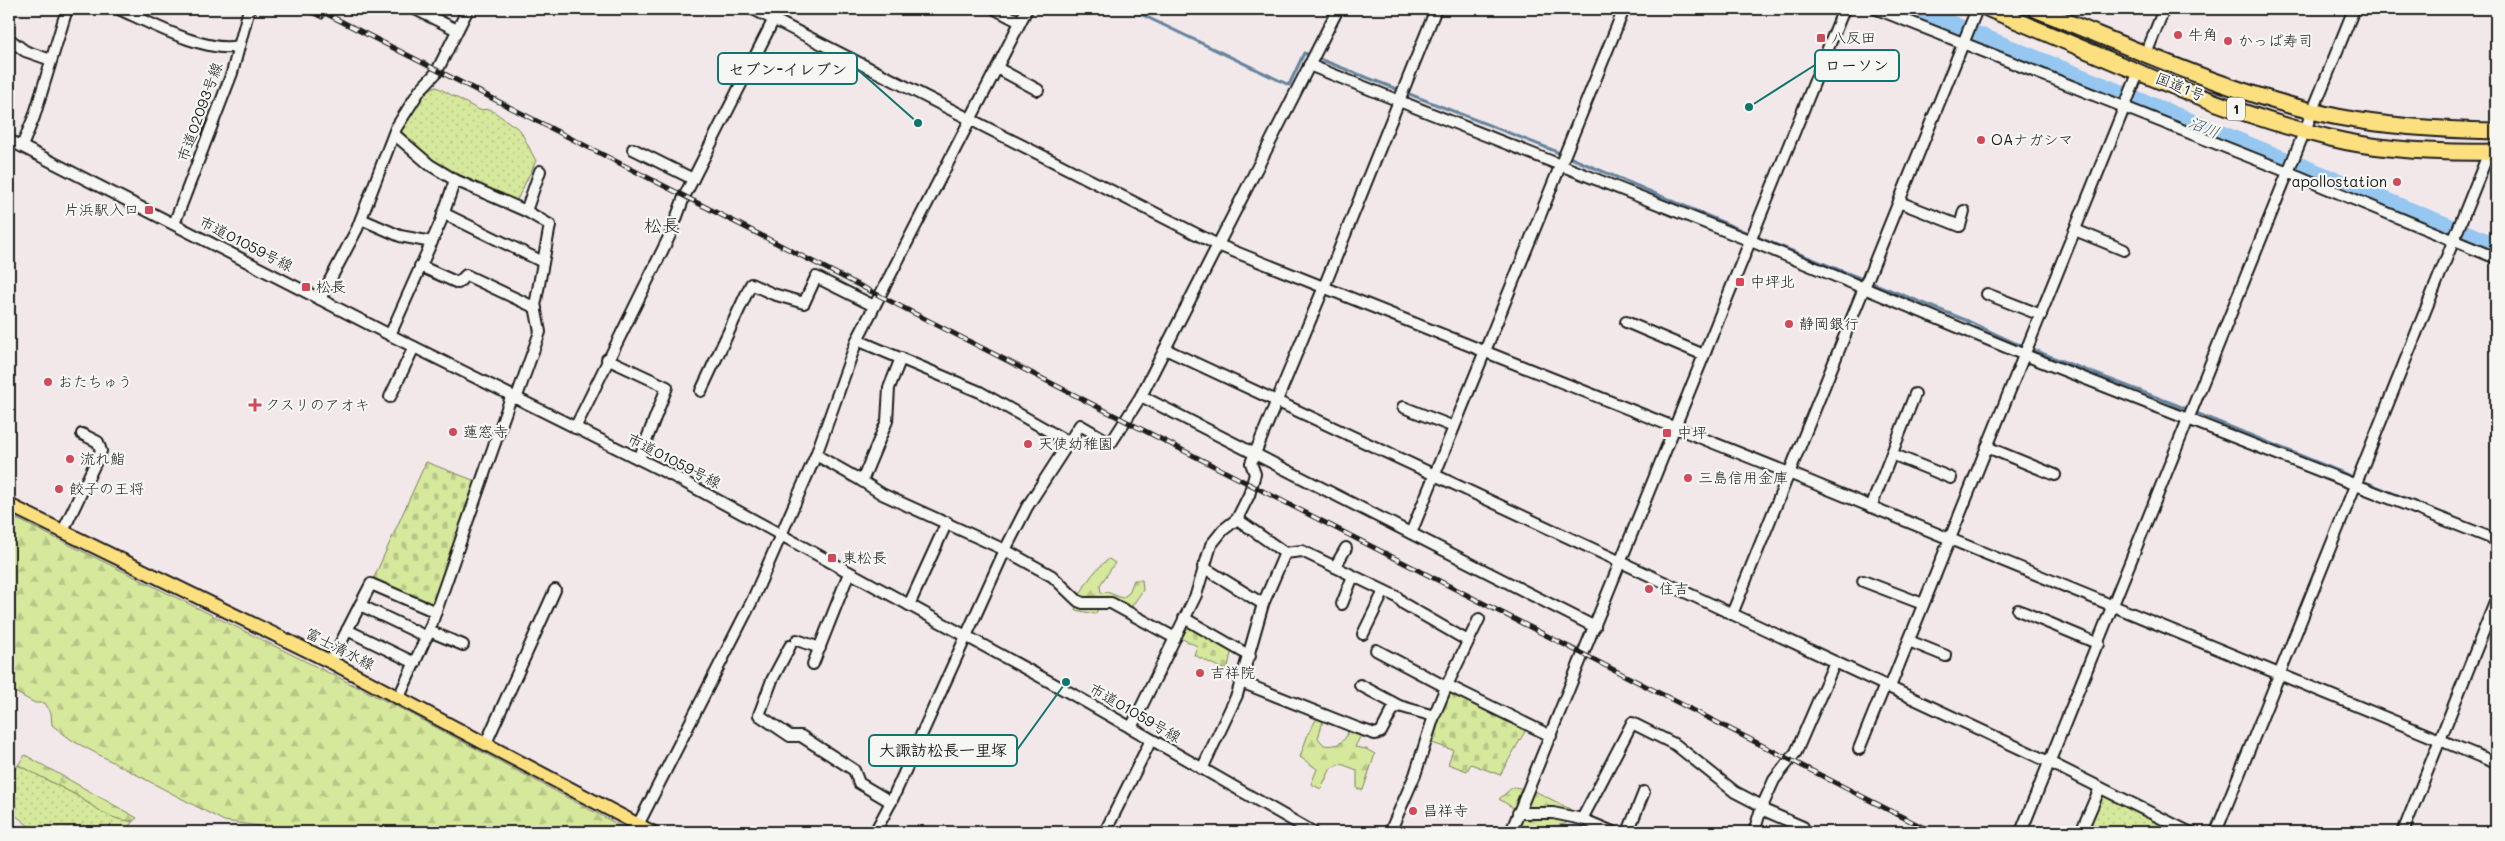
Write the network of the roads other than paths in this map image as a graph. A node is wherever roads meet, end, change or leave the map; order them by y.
1 (67, 9) edge
2 (119, 9) edge
3 (249, 9) edge
4 (415, 9) edge
5 (468, 9) edge
6 (753, 9) edge
7 (779, 9) edge
8 (994, 9) edge
9 (1027, 9) edge
10 (1338, 9) edge
11 (1436, 9) edge
12 (1624, 9) edge
13 (1844, 9) edge
14 (1876, 9) edge
15 (1989, 9) edge
16 (2035, 9) edge
17 (2164, 9) edge
18 (2354, 9) edge
19 (1976, 13) edge
20 (773, 19) junction
21 (1020, 22) junction
22 (457, 30) junction
23 (9, 39) edge
24 (1963, 40) junction
25 (238, 46) junction
26 (2146, 54) junction
27 (51, 60) junction
28 (1310, 65) junction
29 (997, 68) junction
30 (2136, 77) junction
31 (1038, 90) dead end
32 (1398, 101) junction
33 (2124, 106) junction
34 (2313, 110) junction
35 (971, 121) junction
36 (2304, 131) junction
37 (2496, 131) edge
38 (394, 134) junction
39 (9, 140) edge
40 (22, 146) junction
41 (633, 149) dead end
42 (2492, 152) edge
43 (1560, 165) junction
44 (2289, 170) junction
45 (540, 171) dead end
46 (693, 179) junction
47 (454, 180) junction
48 (1899, 202) junction
49 (526, 211) junction
50 (1964, 211) dead end
51 (443, 214) junction
52 (361, 220) junction
53 (174, 224) junction
54 (2074, 230) junction
55 (1751, 241) junction
56 (2453, 241) junction
57 (432, 242) junction
58 (1218, 245) junction
59 (2124, 250) dead end
60 (2496, 258) edge
61 (543, 262) junction
62 (420, 266) junction
63 (1324, 287) junction
64 (1865, 288) junction
65 (1987, 294) dead end
66 (320, 299) junction
67 (874, 306) junction
68 (536, 308) junction
69 (2041, 315) junction
70 (1626, 322) dead end
71 (390, 335) junction
72 (857, 340) junction
73 (414, 347) junction
74 (1166, 349) junction
75 (1483, 350) junction
76 (1704, 355) junction
77 (2025, 355) junction
78 (901, 358) junction
79 (607, 359) junction
80 (701, 391) dead end
81 (1914, 394) dead end
82 (1141, 396) junction
83 (390, 398) dead end
84 (514, 398) junction
85 (1276, 401) junction
86 (1403, 407) dead end
87 (2188, 417) junction
88 (1454, 427) junction
89 (575, 428) junction
90 (1675, 428) junction
91 (82, 434) dead end
92 (1070, 443) junction
93 (1987, 447) junction
94 (1892, 454) junction
95 (816, 455) junction
96 (1254, 455) junction
97 (639, 459) junction
98 (1789, 473) junction
99 (1435, 475) junction
100 (2055, 475) dead end
101 (1951, 478) dead end
102 (862, 481) junction
103 (2355, 485) junction
104 (9, 505) edge
105 (1871, 507) junction
106 (1237, 519) junction
107 (947, 522) junction
108 (63, 531) junction
109 (1411, 533) junction
110 (781, 536) junction
111 (1949, 540) junction
112 (2496, 540) edge
113 (1346, 548) dead end
114 (1005, 550) junction
115 (1285, 552) junction
116 (1620, 561) junction
117 (1203, 567) junction
118 (1335, 568) junction
119 (849, 572) junction
120 (1353, 576) junction
121 (1862, 581) dead end
122 (555, 590) dead end
123 (1384, 591) junction
124 (2496, 600) edge
125 (909, 604) junction
126 (1263, 604) junction
127 (1342, 604) dead end
128 (1923, 604) junction
129 (360, 605) junction
130 (2114, 607) junction
131 (2018, 610) dead end
132 (436, 612) junction
133 (1732, 614) junction
134 (1184, 618) junction
135 (1479, 619) dead end
136 (2492, 623) edge
137 (1595, 627) junction
138 (347, 630) junction
139 (428, 634) junction
140 (965, 634) junction
141 (1363, 634) dead end
142 (1175, 638) junction
143 (1468, 641) junction
144 (1908, 641) junction
145 (2099, 644) junction
146 (463, 645) dead end
147 (820, 648) junction
148 (1376, 650) dead end
149 (1250, 656) junction
150 (1946, 656) dead end
151 (331, 662) junction
152 (1835, 662) junction
153 (415, 663) junction
154 (813, 664) dead end
155 (2279, 675) junction
156 (1241, 682) junction
157 (1360, 685) dead end
158 (1447, 686) junction
159 (1887, 686) junction
160 (399, 697) junction
161 (1399, 706) junction
162 (1434, 716) junction
163 (1131, 728) junction
164 (1551, 736) junction
165 (1151, 740) junction
166 (2440, 740) junction
167 (486, 743) junction
168 (1859, 749) dead end
169 (2049, 762) junction
170 (2496, 763) edge
171 (1202, 769) junction
172 (2100, 788) junction
173 (1644, 792) dead end
174 (891, 802) junction
175 (1761, 808) junction
176 (1518, 813) junction
177 (1582, 819) junction
178 (638, 825) junction
179 (1803, 827) dead end
180 (652, 832) edge
181 (875, 832) edge
182 (1105, 832) edge
183 (1313, 832) edge
184 (1390, 832) edge
185 (1511, 832) edge
186 (1613, 832) edge
187 (1628, 832) edge
188 (1754, 832) edge
189 (2021, 832) edge
190 (2081, 832) edge
191 (2189, 832) edge
192 (2216, 832) edge
193 (2403, 832) edge

1 - 27 street
2 - 25 street
3 - 25 street, 市道02093号線
4 - 22 street
5 - 22 street
6 - 20 street
7 - 20 street
8 - 21 street
9 - 21 street
10 - 28 street
11 - 32 street
12 - 43 street
13 - 55 street
14 - 24 street
15 - 30 highway, 国道1号 / 1
16 - 26 highway, 国道1号 / 1
17 - 26 street
18 - 34 street
19 - 24 street
20 - 35 street
20 - 46 street
21 - 29 street
22 - 38 street
23 - 27 street
24 - 33 street
24 - 48 street
25 - 53 street, 市道02093号線
26 - 34 highway, 国道1号 / 1
27 - 40 street
28 - 32 street
28 - 58 street
29 - 31 street
29 - 35 street
30 - 33 street
30 - 36 highway, 国道1号 / 1
32 - 43 street
32 - 63 street
33 - 44 street
33 - 54 street
34 - 36 street
34 - 37 highway, 国道1号 / 1
35 - 58 street
35 - 67 street
36 - 42 highway, 国道1号 / 1
36 - 44 street
38 - 47 street
38 - 52 street
39 - 40 street, 市道01059号線
40 - 53 street, 市道01059号線
41 - 46 street
42 - 56 street
43 - 55 street
43 - 75 street
44 - 56 street
44 - 87 street
45 - 49 street
46 - 79 street
47 - 49 street
47 - 51 street
48 - 50 street
48 - 64 street
49 - 61 street
51 - 57 street
51 - 61 street
52 - 57 street
52 - 66 street
53 - 66 street, 市道01059号線
54 - 59 street
54 - 69 street
55 - 64 street
55 - 76 street
56 - 60 street
56 - 103 street
57 - 62 street
58 - 63 street
58 - 74 street
61 - 68 street
62 - 68 street
62 - 71 street
63 - 75 street
63 - 85 street
64 - 77 street
64 - 98 street
65 - 69 street
66 - 71 street, 市道01059号線
67 - 72 street
67 - 80 street
68 - 84 street
69 - 77 street
70 - 76 street
71 - 73 street, 市道01059号線
72 - 78 street
72 - 95 street
73 - 83 street
73 - 84 street, 市道01059号線
74 - 82 street
74 - 85 street
75 - 88 street
75 - 90 street
76 - 90 street
77 - 87 street
77 - 93 street
78 - 92 street
78 - 102 street
79 - 89 street
79 - 97 street
81 - 94 street
82 - 92 street
82 - 96 street
84 - 89 street, 市道01059号線
84 - 132 street
85 - 96 street
85 - 99 street
86 - 88 street
87 - 103 street
87 - 130 street
88 - 99 street
89 - 97 street, 市道01059号線
90 - 98 street
90 - 116 street
91 - 108 street
92 - 114 street
93 - 100 street
93 - 111 street
94 - 101 street
94 - 105 street
95 - 102 street
95 - 110 street
96 - 106 street
96 - 109 street
97 - 110 street, 市道01059号線
98 - 105 street
98 - 133 street
99 - 109 street
99 - 116 street
102 - 107 street
103 - 112 street
103 - 155 street
104 - 108 main road, 富士清水線
105 - 111 street
106 - 115 street
106 - 117 street
107 - 114 street
107 - 125 street
108 - 151 main road, 富士清水線
109 - 137 street
110 - 119 street, 市道01059号線
110 - 178 street
111 - 128 street
111 - 130 street
113 - 118 street
114 - 140 street
114 - 142 street
115 - 118 street
115 - 126 street
116 - 133 street
116 - 137 street
117 - 126 street
117 - 134 street
118 - 120 street
119 - 125 street, 市道01059号線
119 - 147 street
120 - 123 street
120 - 127 street
121 - 128 street
122 - 167 street
123 - 141 street
123 - 143 street
124 - 136 street
125 - 140 street, 市道01059号線
126 - 149 street
128 - 144 street
129 - 132 street
129 - 138 street
129 - 139 street
130 - 145 street
130 - 155 street
131 - 145 street
132 - 139 street
133 - 152 street
134 - 142 street
134 - 149 street
135 - 143 street
136 - 166 street
137 - 164 street
138 - 151 street
138 - 153 street
139 - 146 street
139 - 153 street
140 - 163 street, 市道01059号線
140 - 174 street
142 - 163 street
143 - 158 street
144 - 150 street
144 - 159 street
145 - 169 street
147 - 154 street
147 - 174 street
148 - 158 street
149 - 156 street
151 - 160 main road, 富士清水線
152 - 159 street
152 - 175 street
153 - 160 street
155 - 166 street
155 - 192 street
156 - 161 street
156 - 171 street
157 - 161 street
158 - 162 street
158 - 164 street
159 - 168 street
159 - 169 street
160 - 167 main road, 富士清水線
161 - 162 street
162 - 184 street
163 - 165 street, 市道01059号線
164 - 176 street
165 - 171 street, 市道01059号線
165 - 182 street
166 - 170 street
166 - 193 street
167 - 178 main road, 富士清水線
169 - 172 street
169 - 189 street
171 - 183 street, 市道01059号線
172 - 190 street
172 - 191 street
173 - 187 street
174 - 181 street
175 - 177 street
175 - 179 street
175 - 188 street
176 - 177 street
176 - 185 street
177 - 186 street
178 - 180 main road, 富士清水線

